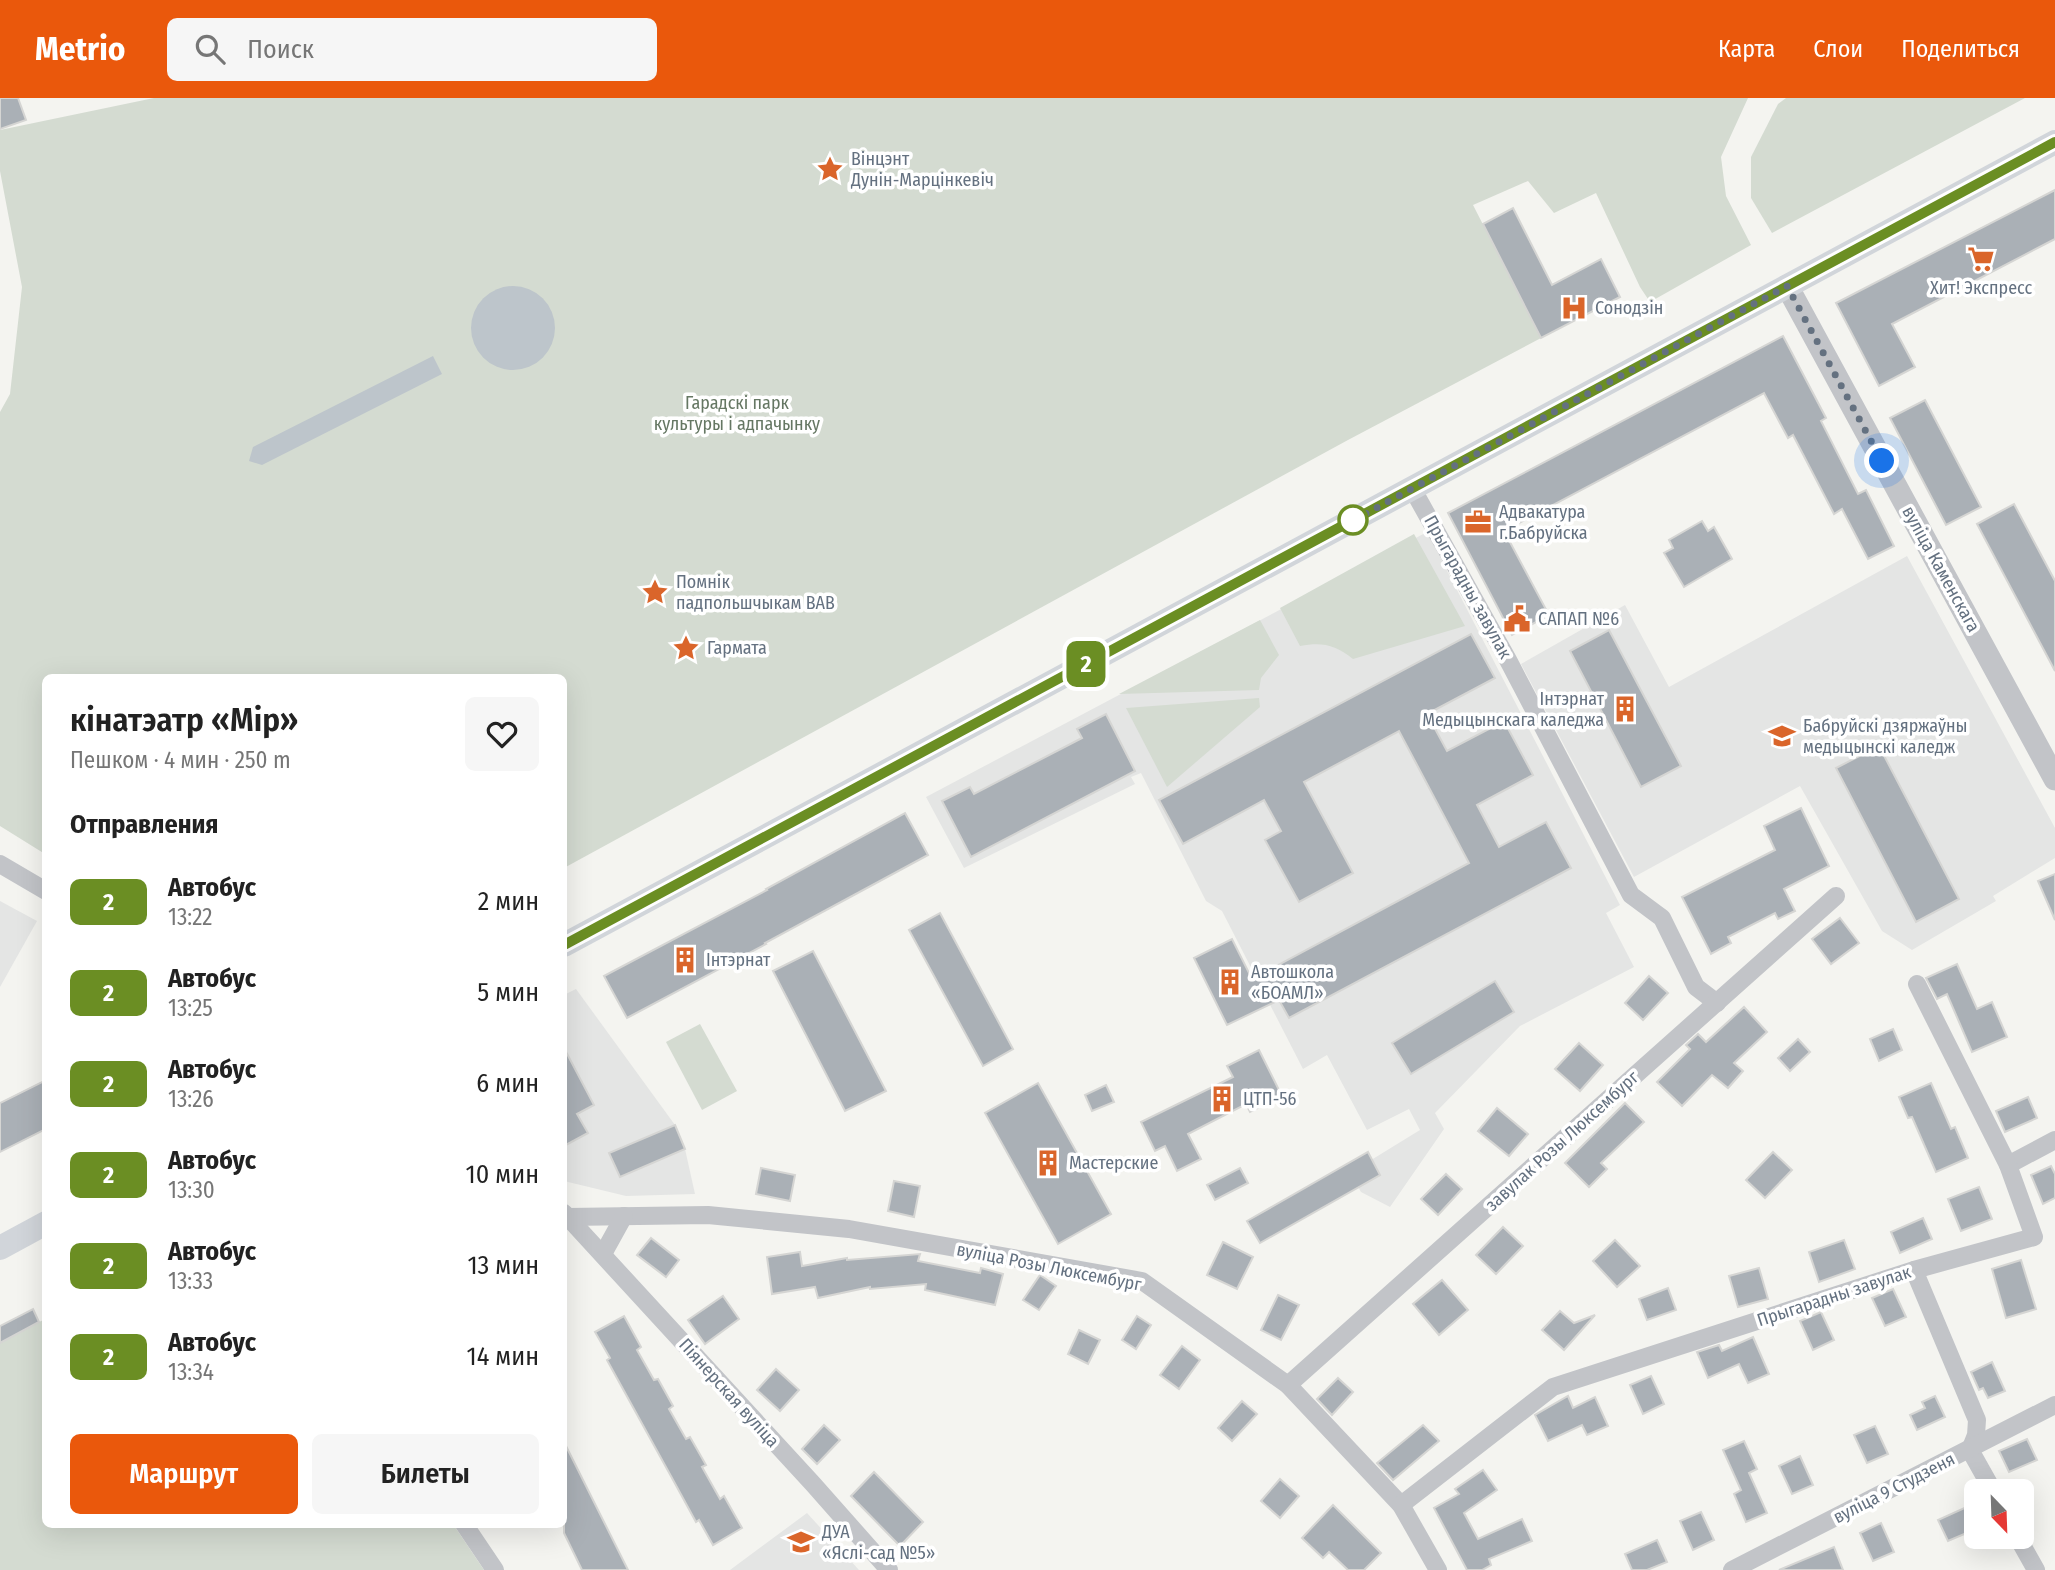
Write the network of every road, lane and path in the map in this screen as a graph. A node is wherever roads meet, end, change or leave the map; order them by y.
1 (2055, 142) edge
2 (1787, 286) junction
3 (1412, 488) junction
4 (2055, 779) edge
5 (0, 864) edge
6 (42, 889) edge
7 (1836, 896) dead end
8 (567, 942) edge
9 (1917, 984) dead end
10 (1717, 1003) junction
11 (2055, 1140) edge
12 (2008, 1165) junction
13 (567, 1215) edge
14 (567, 1216) edge
15 (624, 1216) junction
16 (42, 1225) edge
17 (0, 1248) edge
18 (603, 1254) junction
19 (1914, 1270) junction
20 (1288, 1385) junction
21 (2055, 1405) edge
22 (1970, 1450) junction
23 (1986, 1479) edge
24 (1401, 1505) junction
25 (467, 1528) edge
26 (2024, 1549) edge
27 (495, 1570) edge
28 (889, 1570) edge
29 (1438, 1570) edge
30 (1732, 1570) edge
31 (2036, 1570) edge

1 - 2 main road
2 - 3 main road
2 - 4 street, вуліца Каменскага
3 - 8 main road
3 - 10 street, Прыгарадны завулак
5 - 6 street
7 - 10 street, завулак Розы Люксембург
9 - 12 street, Прыгарадны завулак
10 - 20 street, завулак Розы Люксембург
11 - 12 street
12 - 19 street, Прыгарадны завулак
13 - 15 street, вуліца Розы Люксембург
14 - 18 street, Піянерская вуліца
15 - 18 street
15 - 20 street, вуліца Розы Люксембург
16 - 17 main road
18 - 28 street, Піянерская вуліца
19 - 22 street
19 - 24 street, Прыгарадны завулак
20 - 24 street, вуліца Розы Люксембург
21 - 22 street, вуліца 9 Студзеня
22 - 23 street
22 - 30 street, вуліца 9 Студзеня
24 - 29 street, вуліца Розы Люксембург
25 - 27 street
26 - 31 street

